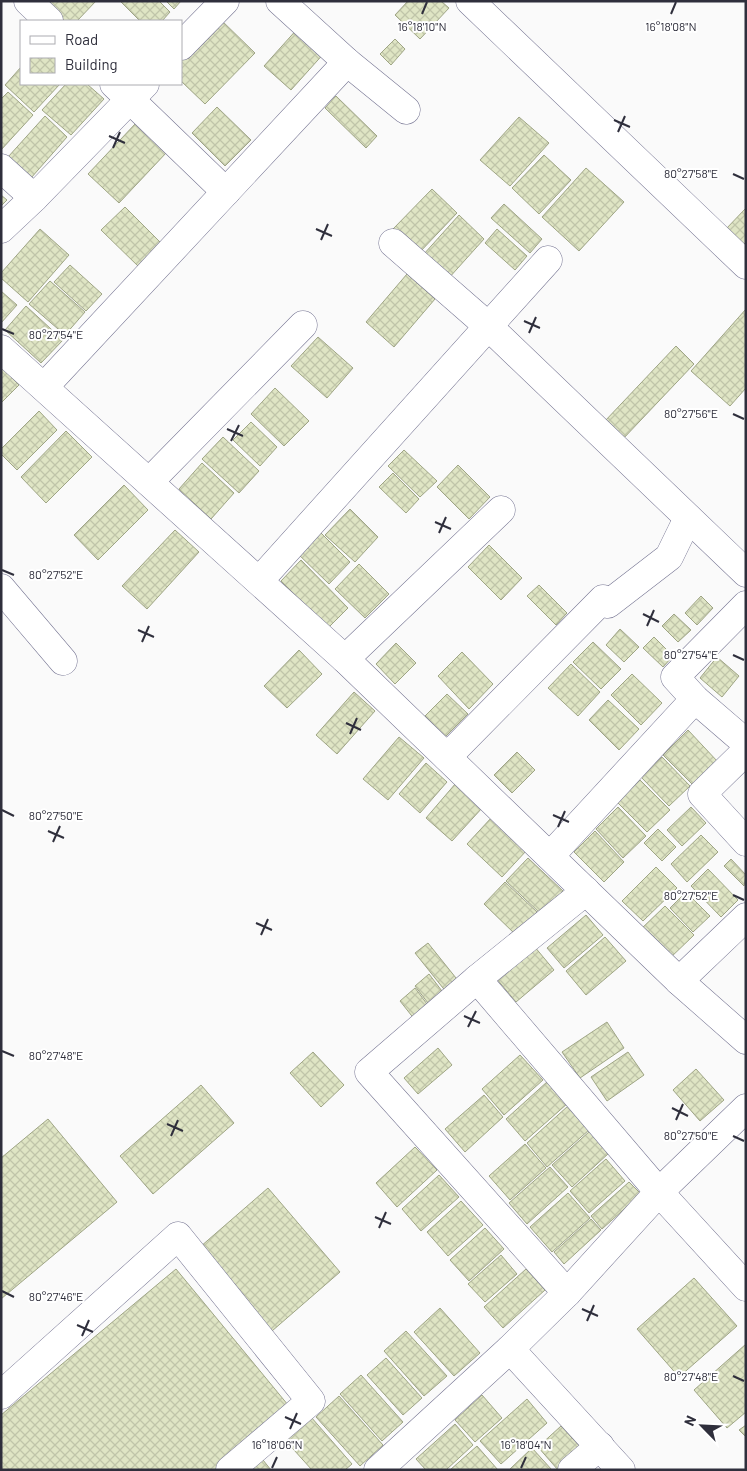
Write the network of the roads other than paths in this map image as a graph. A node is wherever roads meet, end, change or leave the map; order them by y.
1 (28, 1) edge
2 (225, 1) edge
3 (280, 1) edge
4 (470, 1) edge
5 (48, 20) edge
6 (182, 45) edge
7 (347, 62) junction
8 (129, 89) edge
9 (406, 110) dead end
10 (1, 168) edge
11 (226, 192) junction
12 (34, 198) junction
13 (1, 229) edge
14 (393, 243) dead end
15 (548, 260) dead end
16 (746, 265) edge
17 (303, 324) dead end
18 (488, 326) junction
19 (1, 349) edge
20 (44, 388) junction
21 (149, 482) junction
22 (500, 510) dead end
23 (688, 518) junction
24 (746, 573) edge
25 (259, 581) junction
26 (1, 588) edge
27 (746, 605) edge
28 (345, 660) junction
29 (63, 661) dead end
30 (694, 698) junction
31 (746, 743) edge
32 (746, 750) edge
33 (447, 757) junction
34 (746, 842) edge
35 (550, 856) junction
36 (586, 890) junction
37 (746, 917) edge
38 (478, 978) junction
39 (680, 981) junction
40 (746, 1040) edge
41 (746, 1108) edge
42 (659, 1192) junction
43 (746, 1287) edge
44 (567, 1293) junction
45 (510, 1348) junction
46 (1, 1395) edge
47 (600, 1446) junction
48 (393, 1465) edge
49 (230, 1470) edge
50 (572, 1470) edge
51 (622, 1470) edge

1 - 5 street
2 - 6 street
3 - 7 street
4 - 16 street
7 - 9 street
7 - 11 street
8 - 11 street
8 - 12 street
10 - 12 street
11 - 20 street
12 - 13 street
14 - 18 street
15 - 18 street
17 - 21 street
18 - 23 street
18 - 25 street
19 - 20 street
20 - 21 street
21 - 25 street
22 - 28 street
23 - 24 street
23 - 33 street
25 - 28 street
26 - 29 street
27 - 30 street
28 - 33 street
30 - 31 street
30 - 35 street
32 - 34 street
33 - 35 street
35 - 36 street
36 - 38 street
36 - 39 street
37 - 39 street
38 - 42 street
38 - 44 street
39 - 40 street
41 - 42 street
42 - 43 street
42 - 44 street
44 - 45 street
45 - 47 street
45 - 48 street
46 - 49 street
47 - 50 street
47 - 51 street

